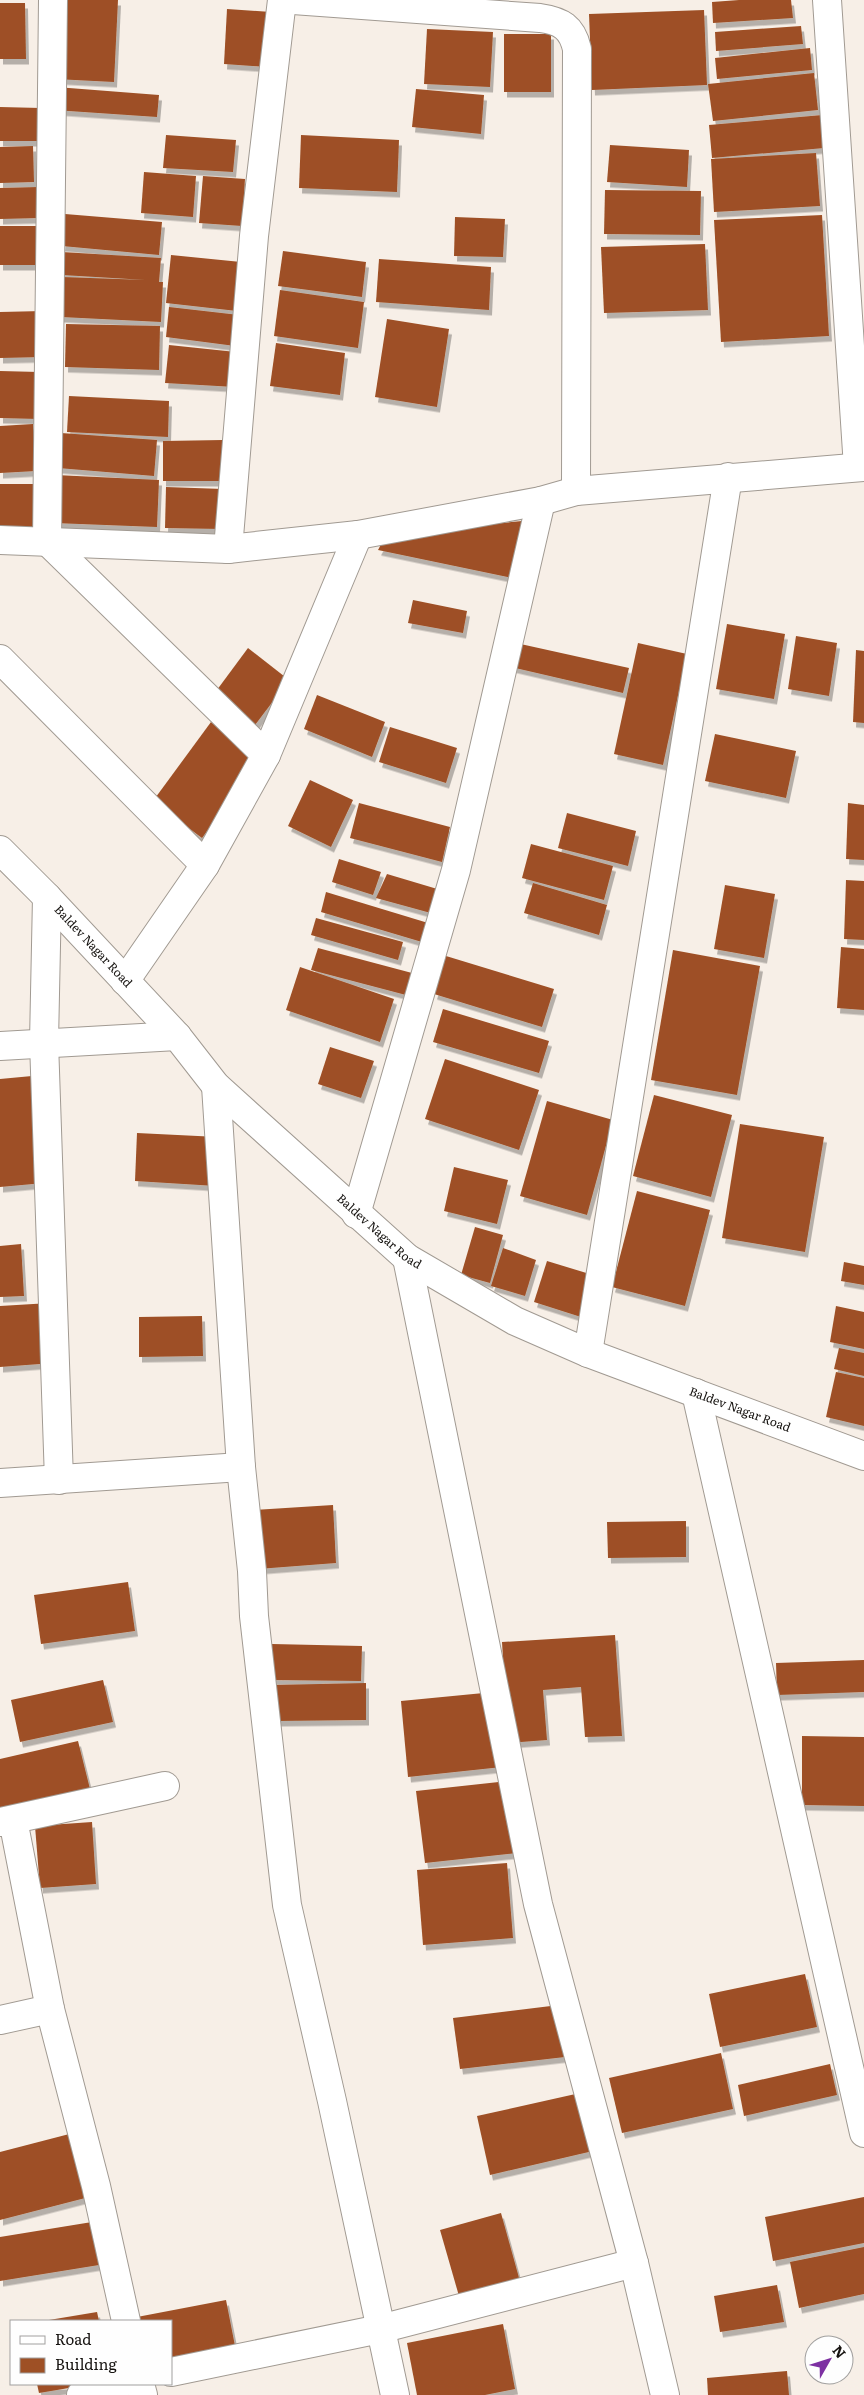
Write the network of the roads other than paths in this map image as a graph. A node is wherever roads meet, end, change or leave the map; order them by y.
1 (53, 0) edge
2 (282, 0) edge
3 (293, 0) edge
4 (298, 0) edge
5 (827, 0) edge
6 (525, 8) edge
7 (861, 467) edge
8 (728, 477) junction
9 (576, 491) junction
10 (541, 501) junction
11 (358, 535) junction
12 (0, 540) edge
13 (47, 541) junction
14 (228, 549) junction
15 (0, 659) edge
16 (266, 755) junction
17 (0, 850) edge
18 (205, 865) junction
19 (47, 897) junction
20 (125, 981) junction
21 (177, 1036) junction
22 (44, 1042) junction
23 (0, 1046) edge
24 (216, 1086) junction
25 (356, 1214) junction
26 (407, 1258) junction
27 (588, 1353) junction
28 (696, 1393) junction
29 (864, 1456) edge
30 (242, 1467) junction
31 (59, 1480) junction
32 (0, 1483) edge
33 (165, 1786) dead end
34 (7, 1821) edge
35 (50, 2009) junction
36 (0, 2020) edge
37 (864, 2133) edge
38 (634, 2264) junction
39 (126, 2320) edge
40 (380, 2329) junction
41 (172, 2372) edge
42 (116, 2385) edge
43 (81, 2395) edge
44 (394, 2395) edge
45 (665, 2395) edge

1 - 13 street
2 - 14 street
3 - 4 street
4 - 6 street
5 - 7 street
6 - 9 street
7 - 8 street
8 - 9 street
8 - 27 street
9 - 10 street
10 - 11 street
10 - 25 street
11 - 14 street
11 - 16 street
12 - 13 street
13 - 14 street
13 - 16 street
15 - 18 street
16 - 18 street
17 - 19 street, Baldev Nagar Road
18 - 20 street
19 - 20 street, Baldev Nagar Road
19 - 22 street
20 - 21 street, Baldev Nagar Road
21 - 22 street
21 - 24 street, Baldev Nagar Road
22 - 23 street
22 - 31 street
24 - 25 street, Baldev Nagar Road
24 - 30 street
25 - 26 street, Baldev Nagar Road
26 - 27 street, Baldev Nagar Road
26 - 38 street
27 - 28 street, Baldev Nagar Road
28 - 29 street, Baldev Nagar Road
28 - 37 street
30 - 31 street
30 - 40 street
31 - 32 street
33 - 34 street
34 - 35 street
35 - 36 street
35 - 39 street
38 - 40 street
38 - 45 street
40 - 41 street
40 - 44 street
42 - 43 street

